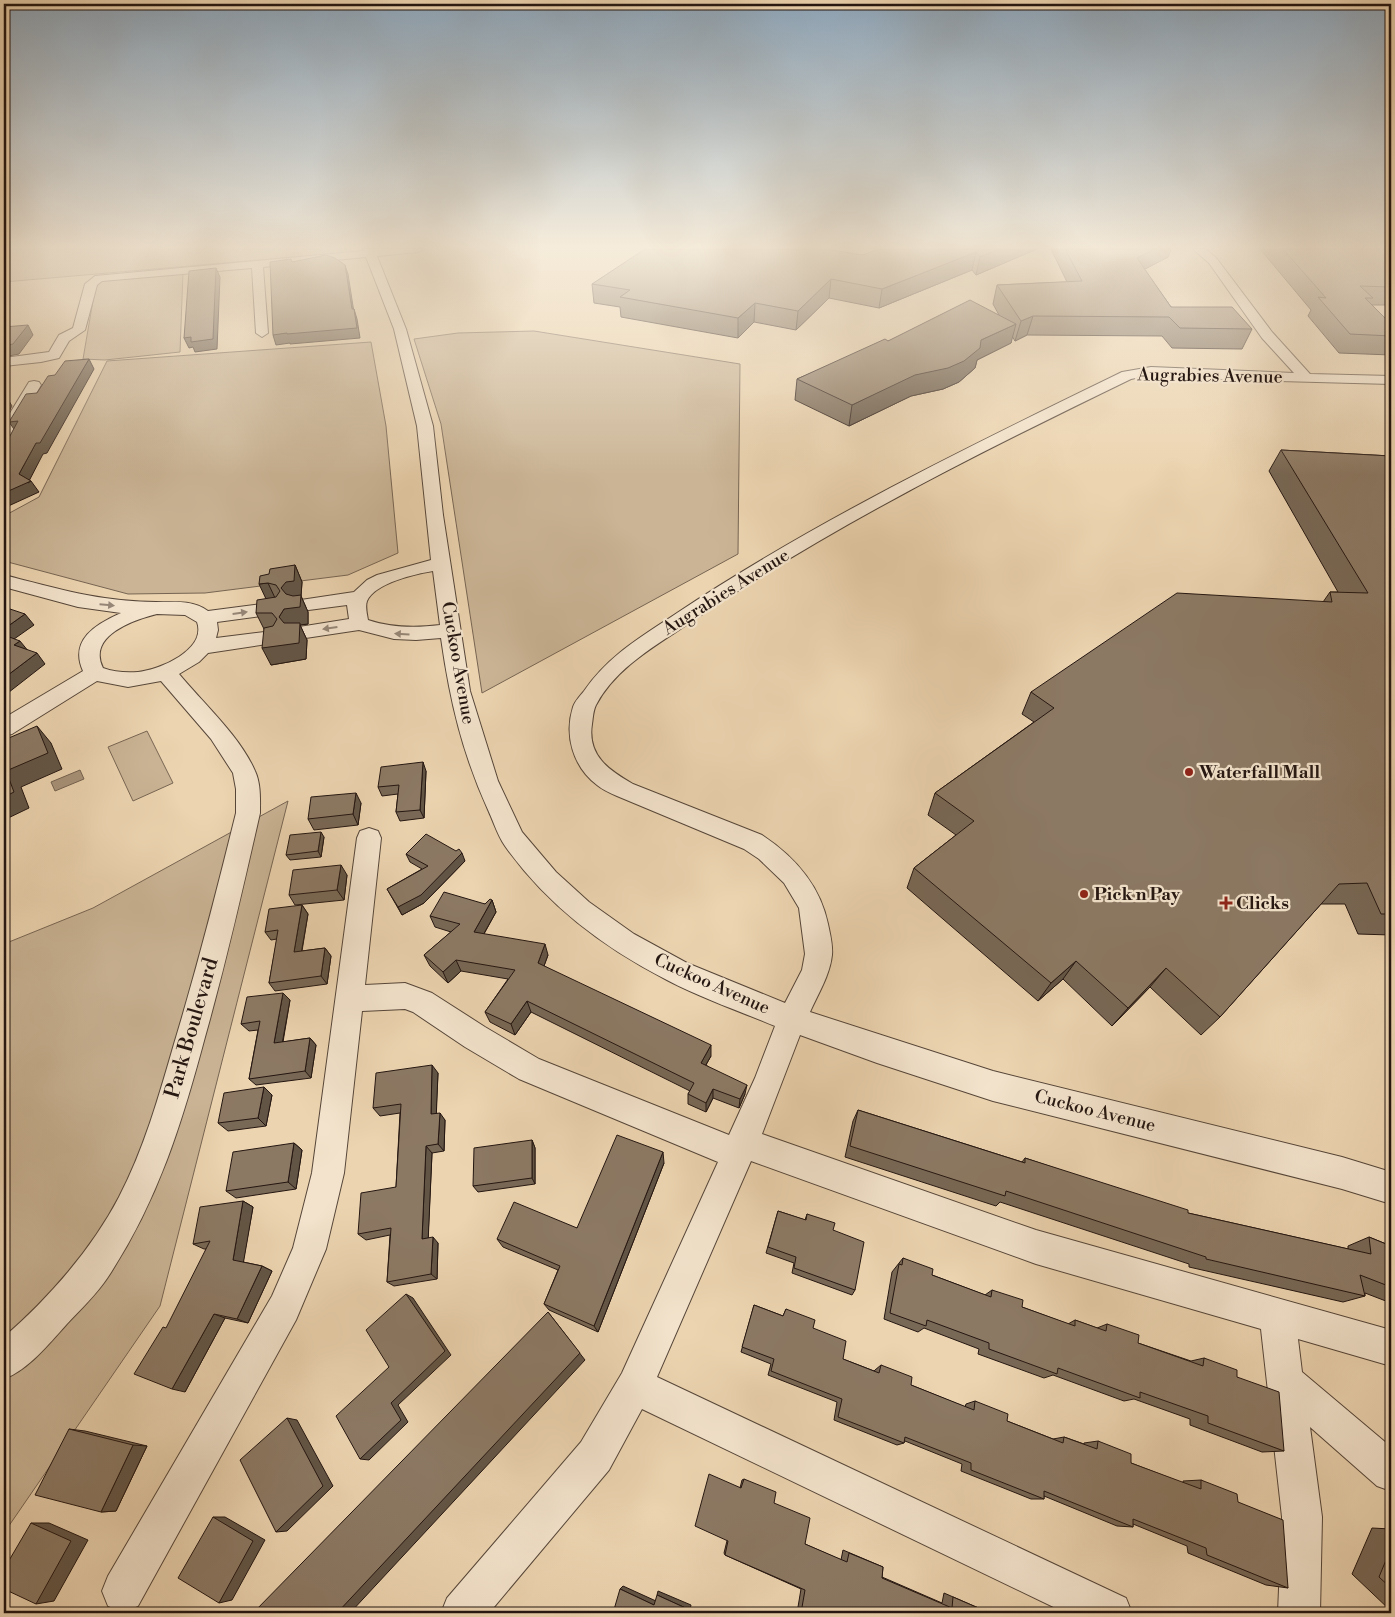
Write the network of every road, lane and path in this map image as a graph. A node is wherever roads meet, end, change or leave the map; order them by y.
1 (80, 324) edge
2 (261, 324) edge
3 (398, 324) edge
4 (1259, 324) edge
5 (262, 332) dead end
6 (1265, 333) junction
7 (1305, 358) dead end
8 (4, 362) edge
9 (1311, 370) junction
10 (1240, 376) junction
11 (1385, 379) edge
12 (34, 385) dead end
13 (4, 435) edge
14 (440, 564) junction
15 (4, 581) edge
16 (60, 596) junction
17 (359, 597) junction
18 (301, 605) edge
19 (157, 608) junction
20 (276, 608) edge
21 (204, 618) junction
22 (360, 624) junction
23 (450, 630) junction
24 (299, 633) edge
25 (273, 636) edge
26 (90, 646) junction
27 (202, 647) junction
28 (166, 672) junction
29 (96, 673) junction
30 (4, 728) edge
31 (369, 838) dead end
32 (348, 999) junction
33 (792, 1019) junction
34 (740, 1148) junction
35 (1391, 1188) edge
36 (1277, 1316) junction
37 (1391, 1348) edge
38 (4, 1362) edge
39 (1286, 1382) junction
40 (635, 1386) junction
41 (1391, 1472) edge
42 (124, 1591) dead end
43 (462, 1613) edge
44 (1111, 1613) edge
45 (1299, 1613) edge

1 - 8 street
2 - 5 street
3 - 14 street, Cuckoo Avenue
4 - 6 street
6 - 7 street
6 - 9 street
6 - 10 street
9 - 10 street, Augrabies Avenue
9 - 11 street, Augrabies Avenue
10 - 33 street, Augrabies Avenue
12 - 13 street
14 - 17 street
14 - 23 street, Cuckoo Avenue
15 - 16 street
16 -> 19 street
16 - 26 street
17 - 18 street
17 - 22 street
19 - 21 street
19 - 26 street
21 -> 20 street
21 - 27 street
23 -> 22 street
22 -> 24 street
23 - 33 street, Cuckoo Avenue
25 - 27 street
26 - 29 street
27 - 28 street
28 - 29 street
28 - 38 street, Park Boulevard
29 - 30 street
31 - 32 street
32 - 34 street
32 - 42 street
33 - 34 street, Augrabies Avenue
33 - 35 street, Cuckoo Avenue
34 - 36 street
34 - 40 street, Augrabies Avenue
36 - 37 street
36 - 39 street
39 - 41 street
39 - 45 street
40 - 43 street, Augrabies Avenue
40 - 44 street

